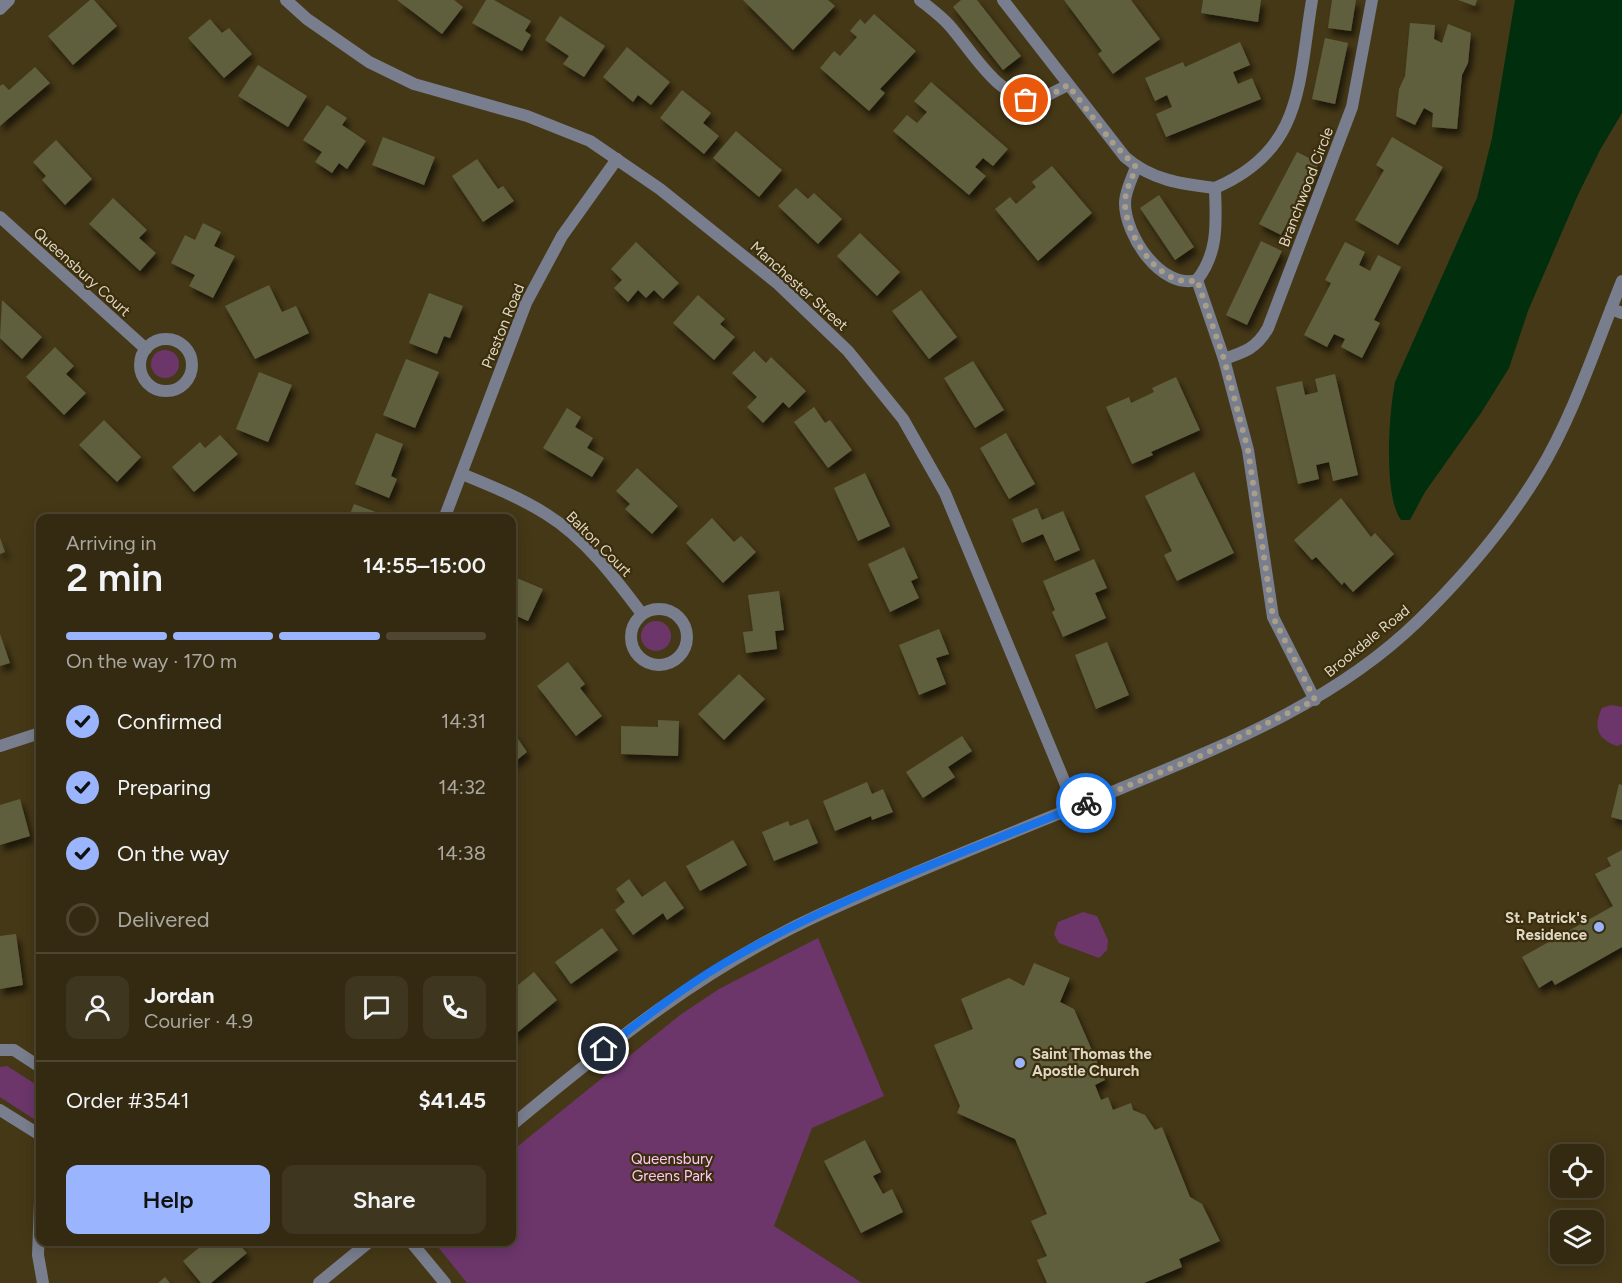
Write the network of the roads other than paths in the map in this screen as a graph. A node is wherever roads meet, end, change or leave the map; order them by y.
1 (9, 0) edge
2 (286, 0) edge
3 (920, 0) edge
4 (1003, 0) edge
5 (1312, 0) edge
6 (1372, 0) edge
7 (0, 9) edge
8 (1068, 85) junction
9 (616, 159) junction
10 (1136, 167) junction
11 (1215, 188) junction
12 (0, 217) edge
13 (1197, 280) junction
14 (1622, 281) edge
15 (1616, 311) edge
16 (146, 349) junction
17 (1224, 359) junction
18 (462, 474) junction
19 (446, 514) edge
20 (642, 614) junction
21 (1315, 700) junction
22 (36, 734) edge
23 (0, 746) edge
24 (1075, 807) junction
25 (0, 1050) edge
26 (36, 1064) edge
27 (0, 1110) edge
28 (516, 1122) edge
29 (36, 1132) edge
30 (38, 1246) edge
31 (364, 1246) edge
32 (414, 1246) edge
33 (43, 1283) edge
34 (319, 1283) edge
35 (445, 1283) edge

1 - 7 street
2 - 9 street, Manchester Street
3 - 8 street
4 - 8 street
5 - 11 street
6 - 17 street, Branchwood Circle
8 - 10 street
9 - 18 street, Preston Road
9 - 24 street, Manchester Street
10 - 11 street
10 - 13 street
11 - 13 street
12 - 16 street, Queensbury Court
13 - 17 street
14 - 15 street, Brookdale Road
15 - 21 street, Brookdale Road
16 - 16 street
17 - 21 street
18 - 19 street, Preston Road
18 - 20 street, Balton Court
20 - 20 street
21 - 24 street, Brookdale Road
22 - 23 street
24 - 28 street, Brookdale Road
25 - 26 street
27 - 29 street
30 - 33 street
31 - 34 street
32 - 35 street

